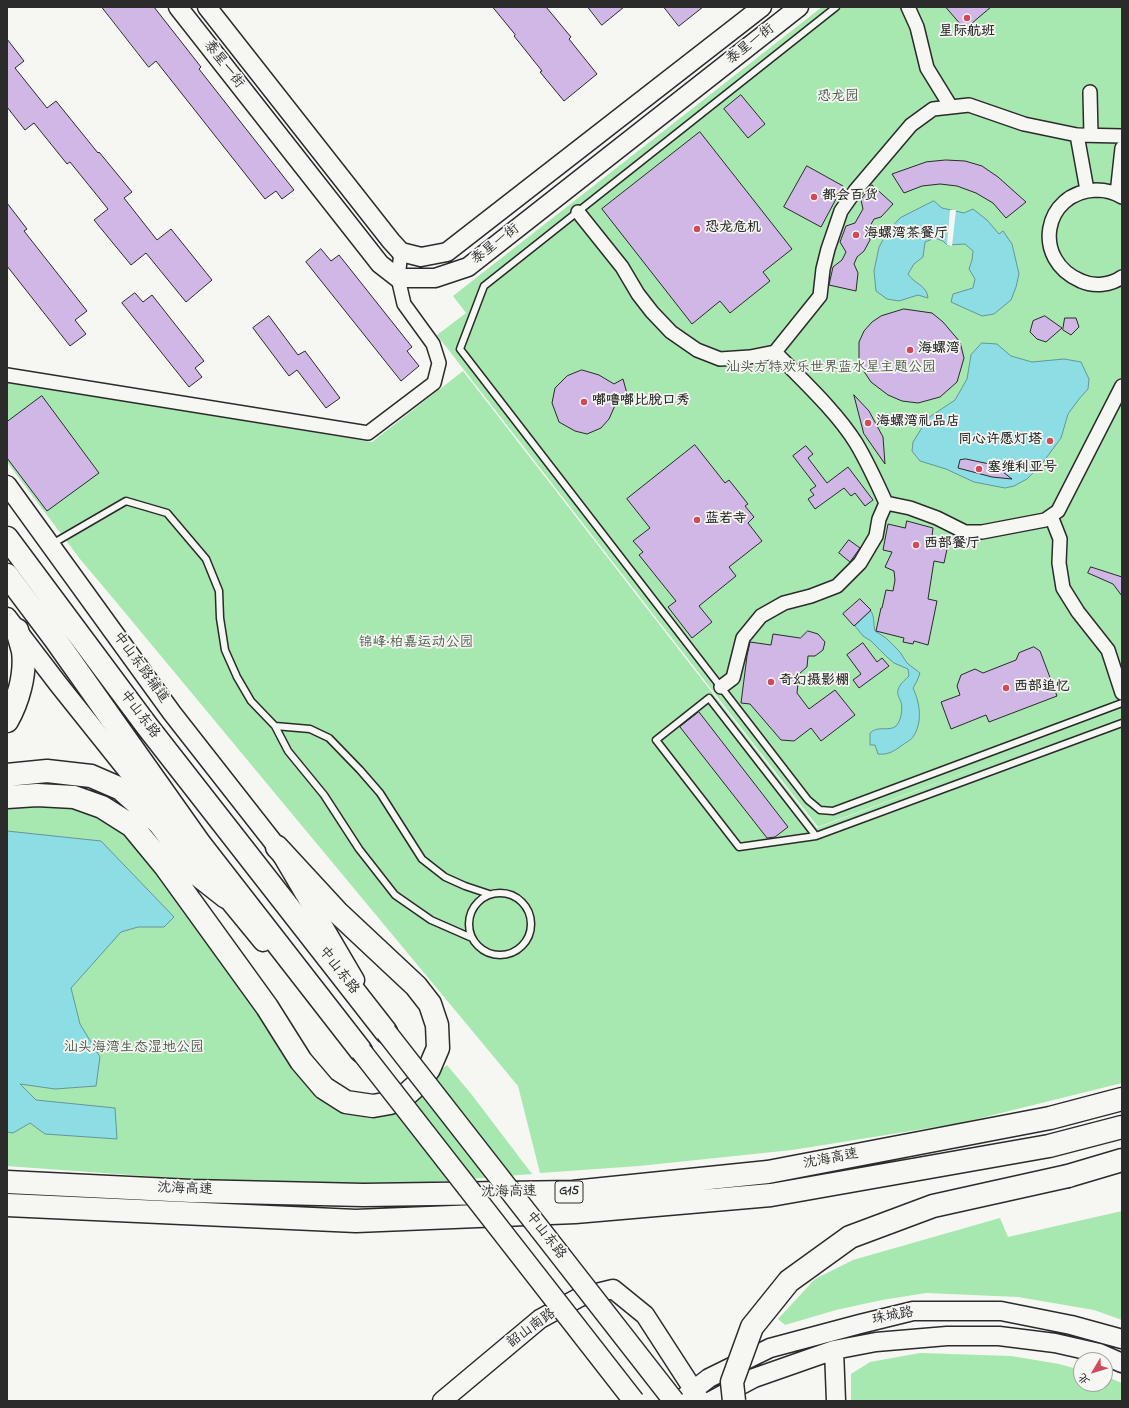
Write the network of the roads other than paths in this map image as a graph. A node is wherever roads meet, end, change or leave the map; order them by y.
1 (178, 7) edge
2 (207, 7) edge
3 (762, 7) edge
4 (799, 7) edge
5 (836, 7) edge
6 (908, 7) edge
7 (1090, 92) dead end
8 (951, 107) junction
9 (1077, 135) junction
10 (1091, 136) junction
11 (1122, 136) edge
12 (1122, 148) edge
13 (1087, 190) junction
14 (1120, 196) edge
15 (578, 212) junction
16 (401, 252) junction
17 (398, 278) junction
18 (1120, 281) edge
19 (775, 352) junction
20 (7, 375) edge
21 (1122, 386) edge
22 (7, 485) edge
23 (886, 503) junction
24 (1051, 516) junction
25 (7, 538) edge
26 (51, 545) junction
27 (7, 575) edge
28 (12, 624) edge
29 (721, 687) junction
30 (1122, 694) edge
31 (1122, 703) edge
32 (7, 721) edge
33 (1122, 723) edge
34 (275, 726) junction
35 (7, 775) edge
36 (7, 797) edge
37 (816, 836) junction
38 (277, 847) junction
39 (489, 894) junction
40 (226, 897) junction
41 (472, 938) junction
42 (336, 1017) junction
43 (386, 1032) junction
44 (361, 1051) joint
45 (1122, 1099) edge
46 (1122, 1127) edge
47 (1122, 1160) edge
48 (7, 1182) edge
49 (7, 1205) edge
50 (192, 1213) junction
51 (7, 1216) edge
52 (1122, 1339) edge
53 (834, 1350) junction
54 (1122, 1363) edge
55 (698, 1395) edge
56 (442, 1401) edge
57 (634, 1401) edge
58 (674, 1401) edge
59 (679, 1401) edge
60 (711, 1401) edge
61 (734, 1401) edge
62 (836, 1401) edge

1 - 17 street, 泰星一街
2 - 16 street, 泰星一街
3 - 16 street, 泰星一街
4 - 17 street, 泰星一街
5 - 15 lane
6 - 8 street
7 - 10 street
8 - 9 street
8 - 19 street
9 - 10 street
9 - 13 street
10 - 11 street
12 - 14 street
13 - 14 street
13 - 18 street
15 - 19 street
15 - 29 lane
16 - 17 street
17 - 20 street
19 - 23 street
21 - 24 street
22 - 26 street, 中山东路辅道
23 - 24 street
23 - 29 street
24 - 30 street
25 - 43 highway, 中山东路
26 - 34 lane
26 - 38 street, 中山东路辅道
27 - 42 highway, 中山东路
28 - 32 highway
28 - 40 street
29 - 31 lane
33 - 37 lane
34 - 39 lane
34 - 41 lane
35 - 40 highway
36 - 38 highway
37 - 37 lane
38 - 43 street, 中山东路辅道
39 - 41 lane
39 - 41 lane
40 - 42 street
42 - 44 highway, 中山东路
43 - 58 main road, 中山东路, bridge
44 - 57 main road, 中山东路, bridge
45 - 48 highway, 沈海高速 / G15
46 - 50 highway, 沈海高速 / G15
47 - 61 highway, bridge
49 - 50 highway, 沈海高速 / G15
50 - 51 highway
52 - 55 street, 珠城路
53 - 54 street, 珠城路
53 - 60 street, 珠城路
53 - 62 street
55 - 56 street, 韶山南路
55 - 59 street, 珠城路

